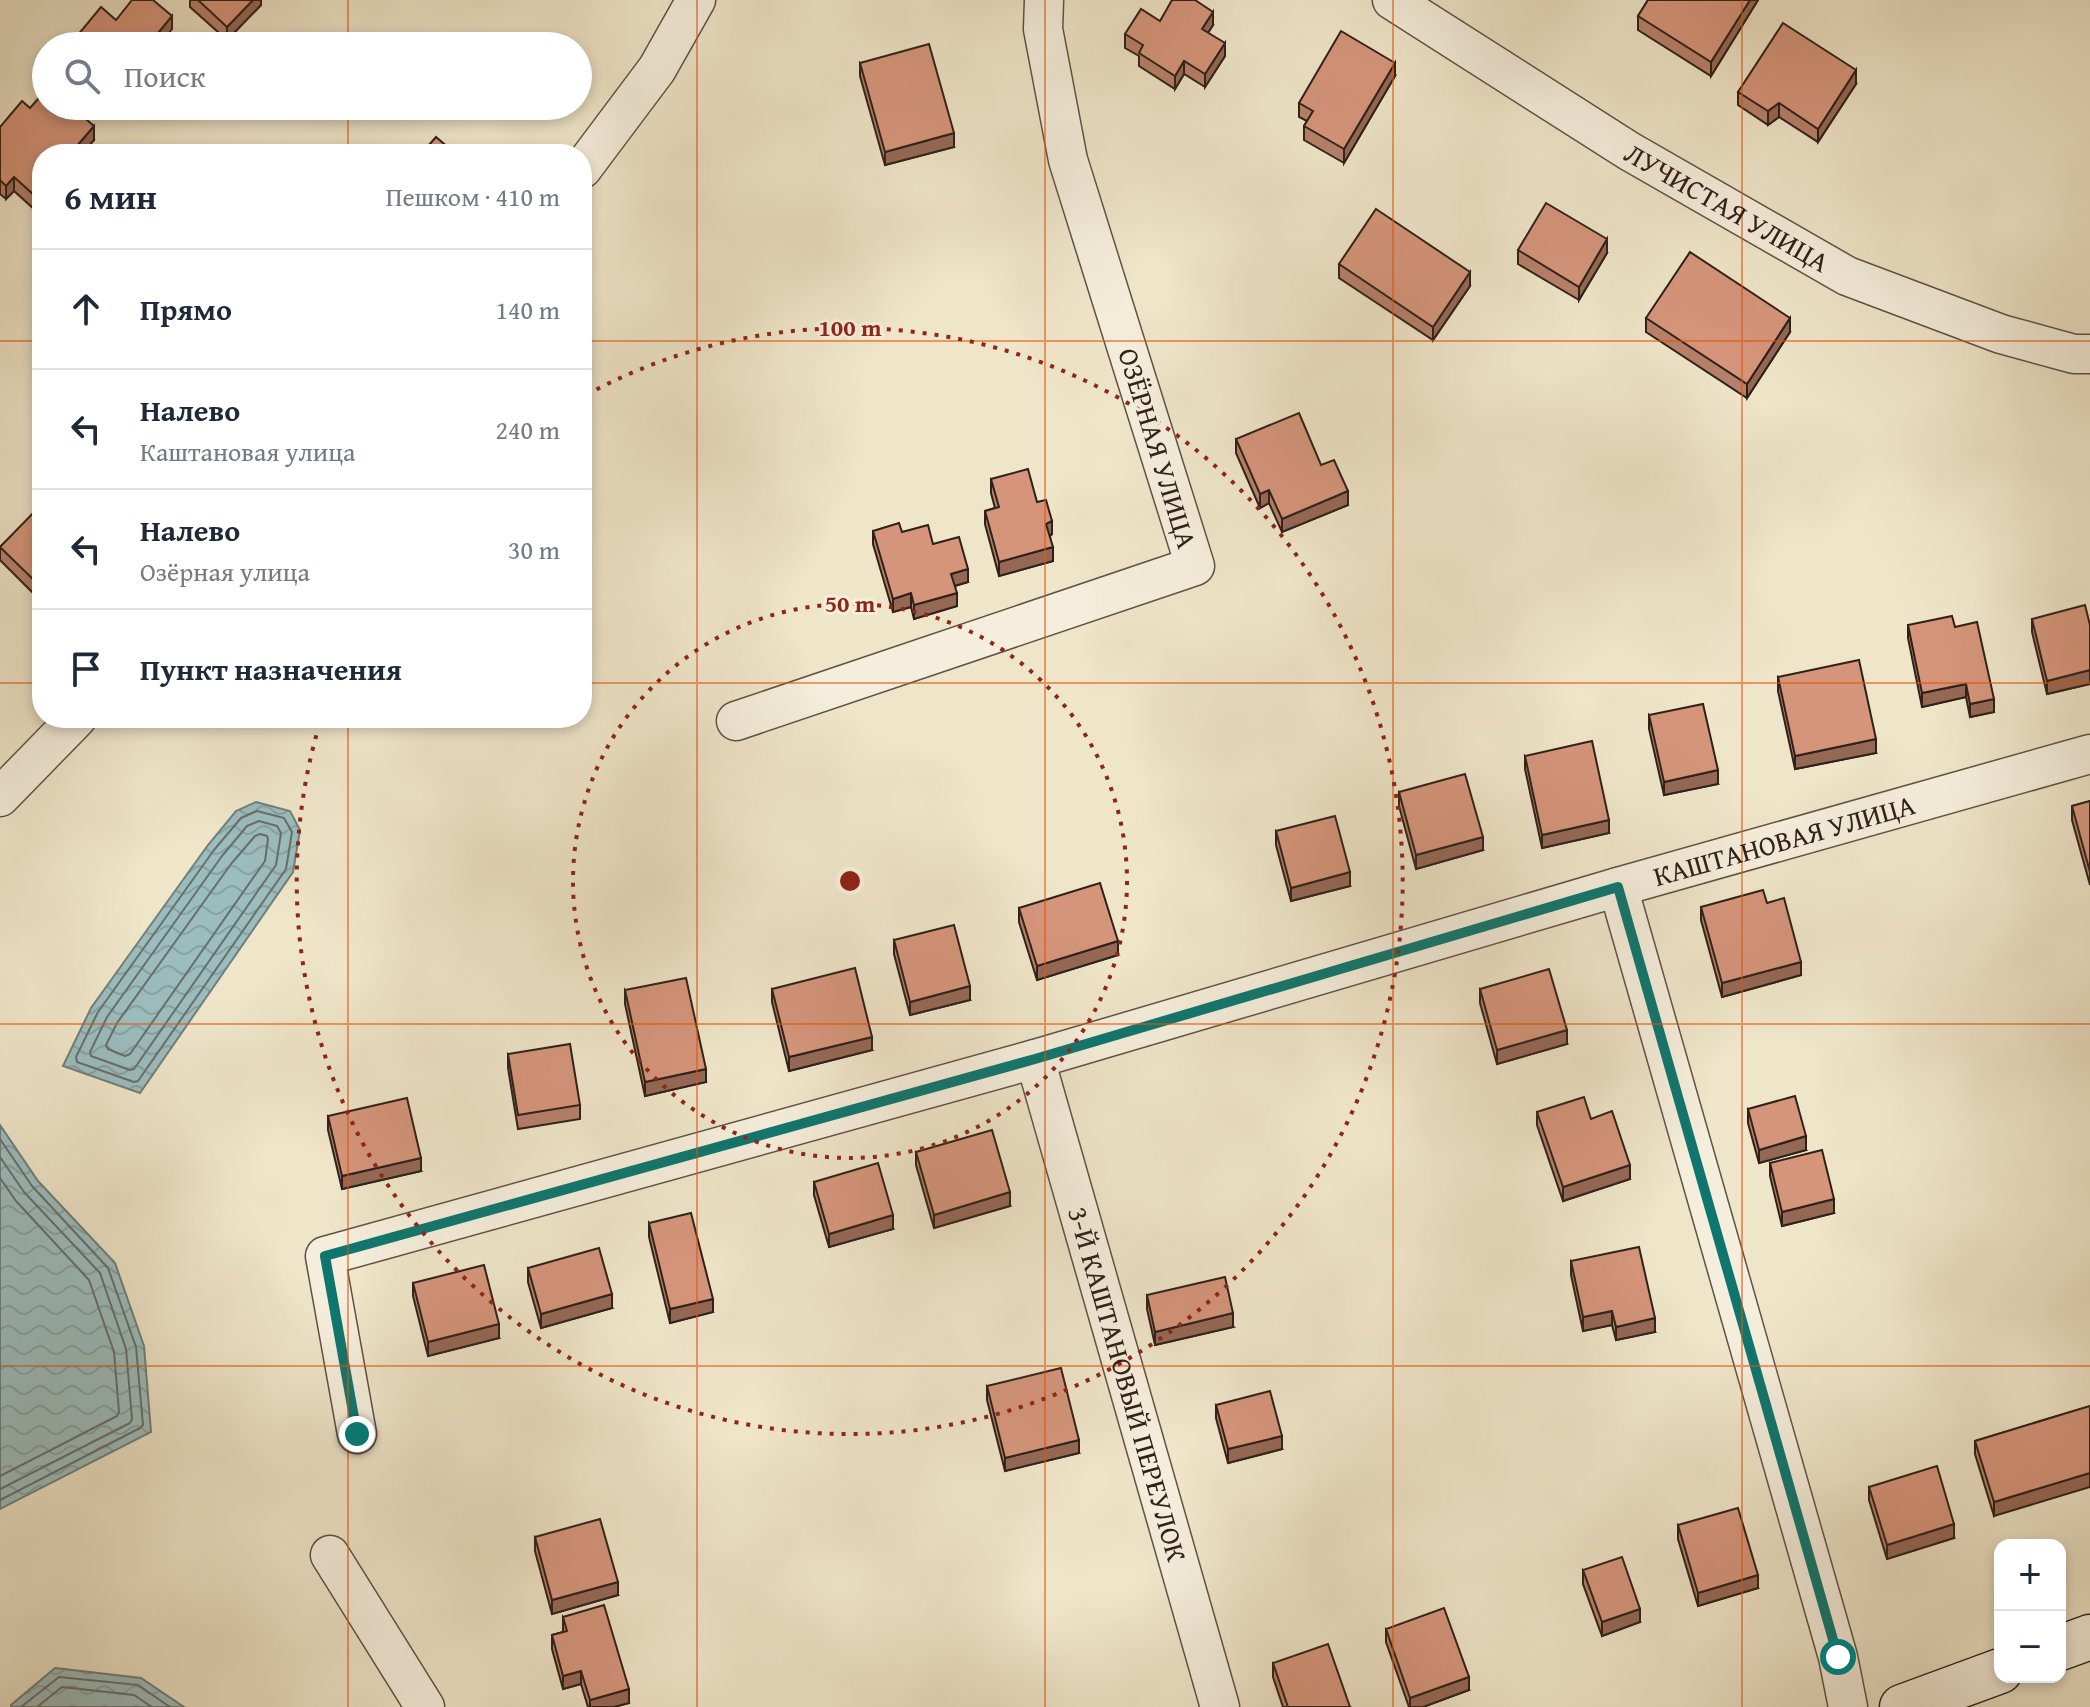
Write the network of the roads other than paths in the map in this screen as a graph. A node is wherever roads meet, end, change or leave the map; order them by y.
1 (696, 0) edge
2 (1044, 0) edge
3 (1392, 0) edge
4 (592, 156) edge
5 (2090, 354) edge
6 (736, 721) dead end
7 (67, 728) edge
8 (2090, 754) edge
9 (0, 797) edge
10 (1618, 887) junction
11 (1035, 1059) junction
12 (357, 1434) dead end
13 (330, 1555) dead end
14 (2090, 1637) edge
15 (2066, 1646) edge
16 (1994, 1673) edge
17 (425, 1707) edge
18 (1220, 1707) edge
19 (1848, 1707) edge
20 (1902, 1707) edge

1 - 4 street
2 - 6 street, ОЗЁРНАЯ УЛИЦА
3 - 5 street, ЛУЧИСТАЯ УЛИЦА
7 - 9 street
8 - 10 street, КАШТАНОВАЯ УЛИЦА
10 - 11 street, КАШТАНОВАЯ УЛИЦА
10 - 19 street
11 - 12 street, КАШТАНОВАЯ УЛИЦА
11 - 18 street, 3-Й КАШТАНОВЫЙ ПЕРЕУЛОК
13 - 17 street
14 - 15 street
16 - 20 street

